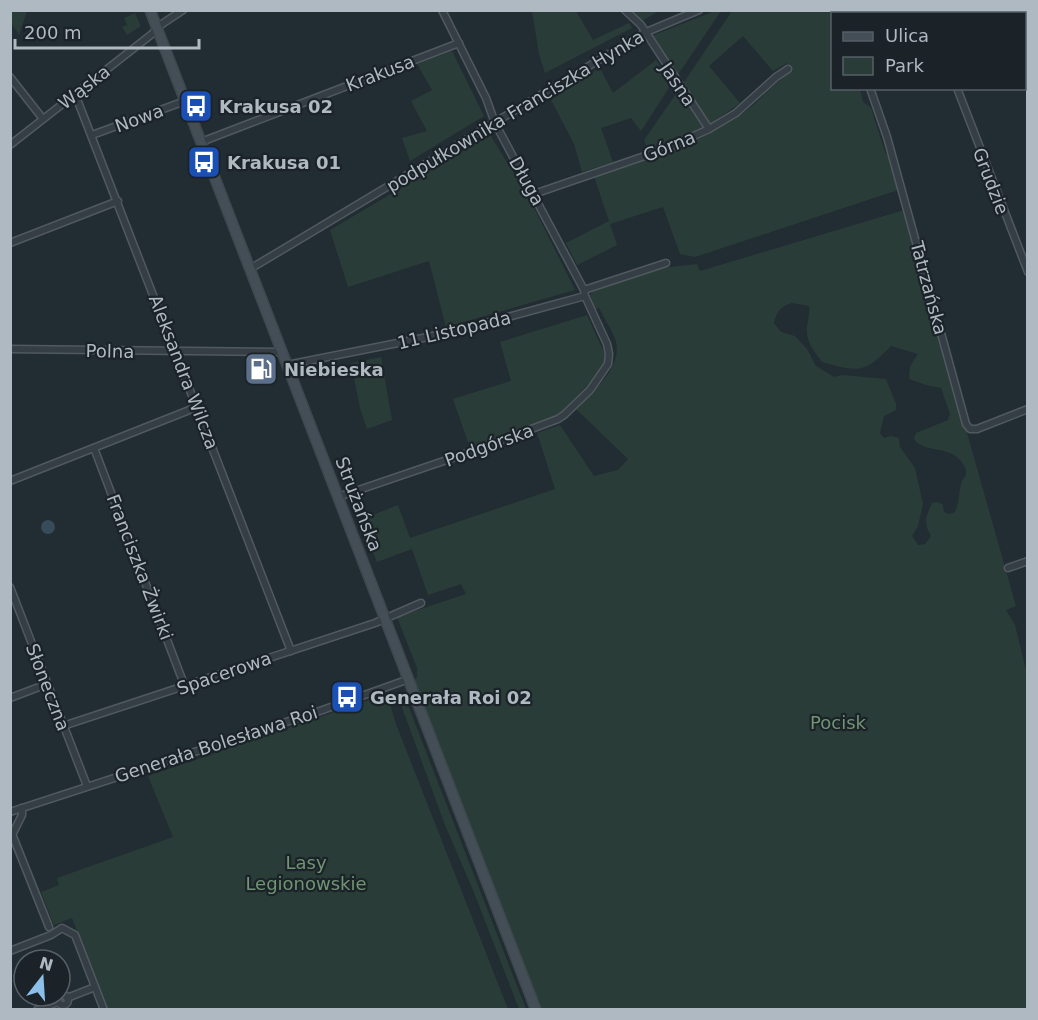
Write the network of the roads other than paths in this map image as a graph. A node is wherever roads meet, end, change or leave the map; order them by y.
1 (150, 10) edge
2 (183, 10) edge
3 (442, 10) edge
4 (625, 10) edge
5 (699, 10) edge
6 (157, 29) junction
7 (644, 33) junction
8 (459, 43) junction
9 (788, 69) dead end
10 (10, 78) edge
11 (871, 90) edge
12 (958, 90) edge
13 (75, 94) junction
14 (185, 101) junction
15 (43, 118) junction
16 (495, 123) junction
17 (709, 129) junction
18 (92, 135) junction
19 (201, 142) junction
20 (10, 145) edge
21 (534, 194) junction
22 (118, 201) junction
23 (10, 243) edge
24 (666, 263) dead end
25 (250, 269) junction
26 (1028, 272) edge
27 (584, 293) junction
28 (10, 349) edge
29 (176, 352) junction
30 (282, 352) junction
31 (609, 354) joint
32 (287, 365) junction
33 (197, 407) junction
34 (1028, 409) edge
35 (94, 448) junction
36 (10, 481) edge
37 (338, 497) junction
38 (1028, 561) edge
39 (1008, 568) dead end
40 (10, 587) edge
41 (421, 603) dead end
42 (385, 619) junction
43 (291, 651) junction
44 (409, 679) junction
45 (47, 684) junction
46 (185, 687) junction
47 (10, 698) edge
48 (63, 726) junction
49 (87, 786) junction
50 (22, 808) junction
51 (10, 812) edge
52 (12, 831) edge
53 (49, 927) dead end
54 (10, 951) edge
55 (95, 987) junction
56 (72, 996) edge
57 (104, 1010) edge
58 (536, 1010) edge

1 - 6 main road, Strużańska
2 - 6 street, Wąska
3 - 8 street, Długa
4 - 7 street, Jasna
5 - 7 street, podpułkownika Franciszka Hynka
6 - 13 street, Wąska
6 - 14 main road, Strużańska
7 - 16 street, podpułkownika Franciszka Hynka
7 - 17 street, Jasna
8 - 16 street, Długa
8 - 19 street, Krakusa
9 - 17 street, Górna
10 - 15 street
11 - 34 street, Tatrzańska
12 - 26 street, Grudzie
13 - 15 street, Wąska
13 - 18 street, Aleksandra Wilcza
14 - 18 street, Nowa
14 - 19 main road, Strużańska
15 - 20 street, Wąska
16 - 21 street, Długa
16 - 25 street, podpułkownika Franciszka Hynka
17 - 21 street, Górna
18 - 22 street, Aleksandra Wilcza
19 - 25 main road, Strużańska
21 - 27 street, Długa
22 - 23 street
22 - 29 street, Aleksandra Wilcza
24 - 27 street, 11 Listopada
25 - 30 main road, Strużańska
27 - 31 street, Długa
27 - 32 street, 11 Listopada
28 - 29 street, Polna
29 - 30 street, Polna
29 - 33 street, Aleksandra Wilcza
30 - 32 main road, Strużańska
31 - 37 street, Podgórska
32 - 37 main road, Strużańska
33 - 35 street
33 - 43 street, Aleksandra Wilcza
35 - 36 street
35 - 46 street, Franciszka Żwirki
37 - 42 main road, Strużańska
38 - 39 street
40 - 45 street, Słoneczna
41 - 42 street, Spacerowa
42 - 43 street, Spacerowa
42 - 44 main road, Strużańska
43 - 46 street, Spacerowa
44 - 49 street, Generała Bolesława Roi
44 - 58 main road, Strużańska
45 - 47 street
45 - 48 street, Słoneczna
46 - 48 street, Spacerowa
48 - 49 street, Słoneczna
49 - 50 street, Generała Bolesława Roi
50 - 51 street, Generała Bolesława Roi
50 - 52 street
52 - 53 street
54 - 55 street
55 - 56 street
55 - 57 street

